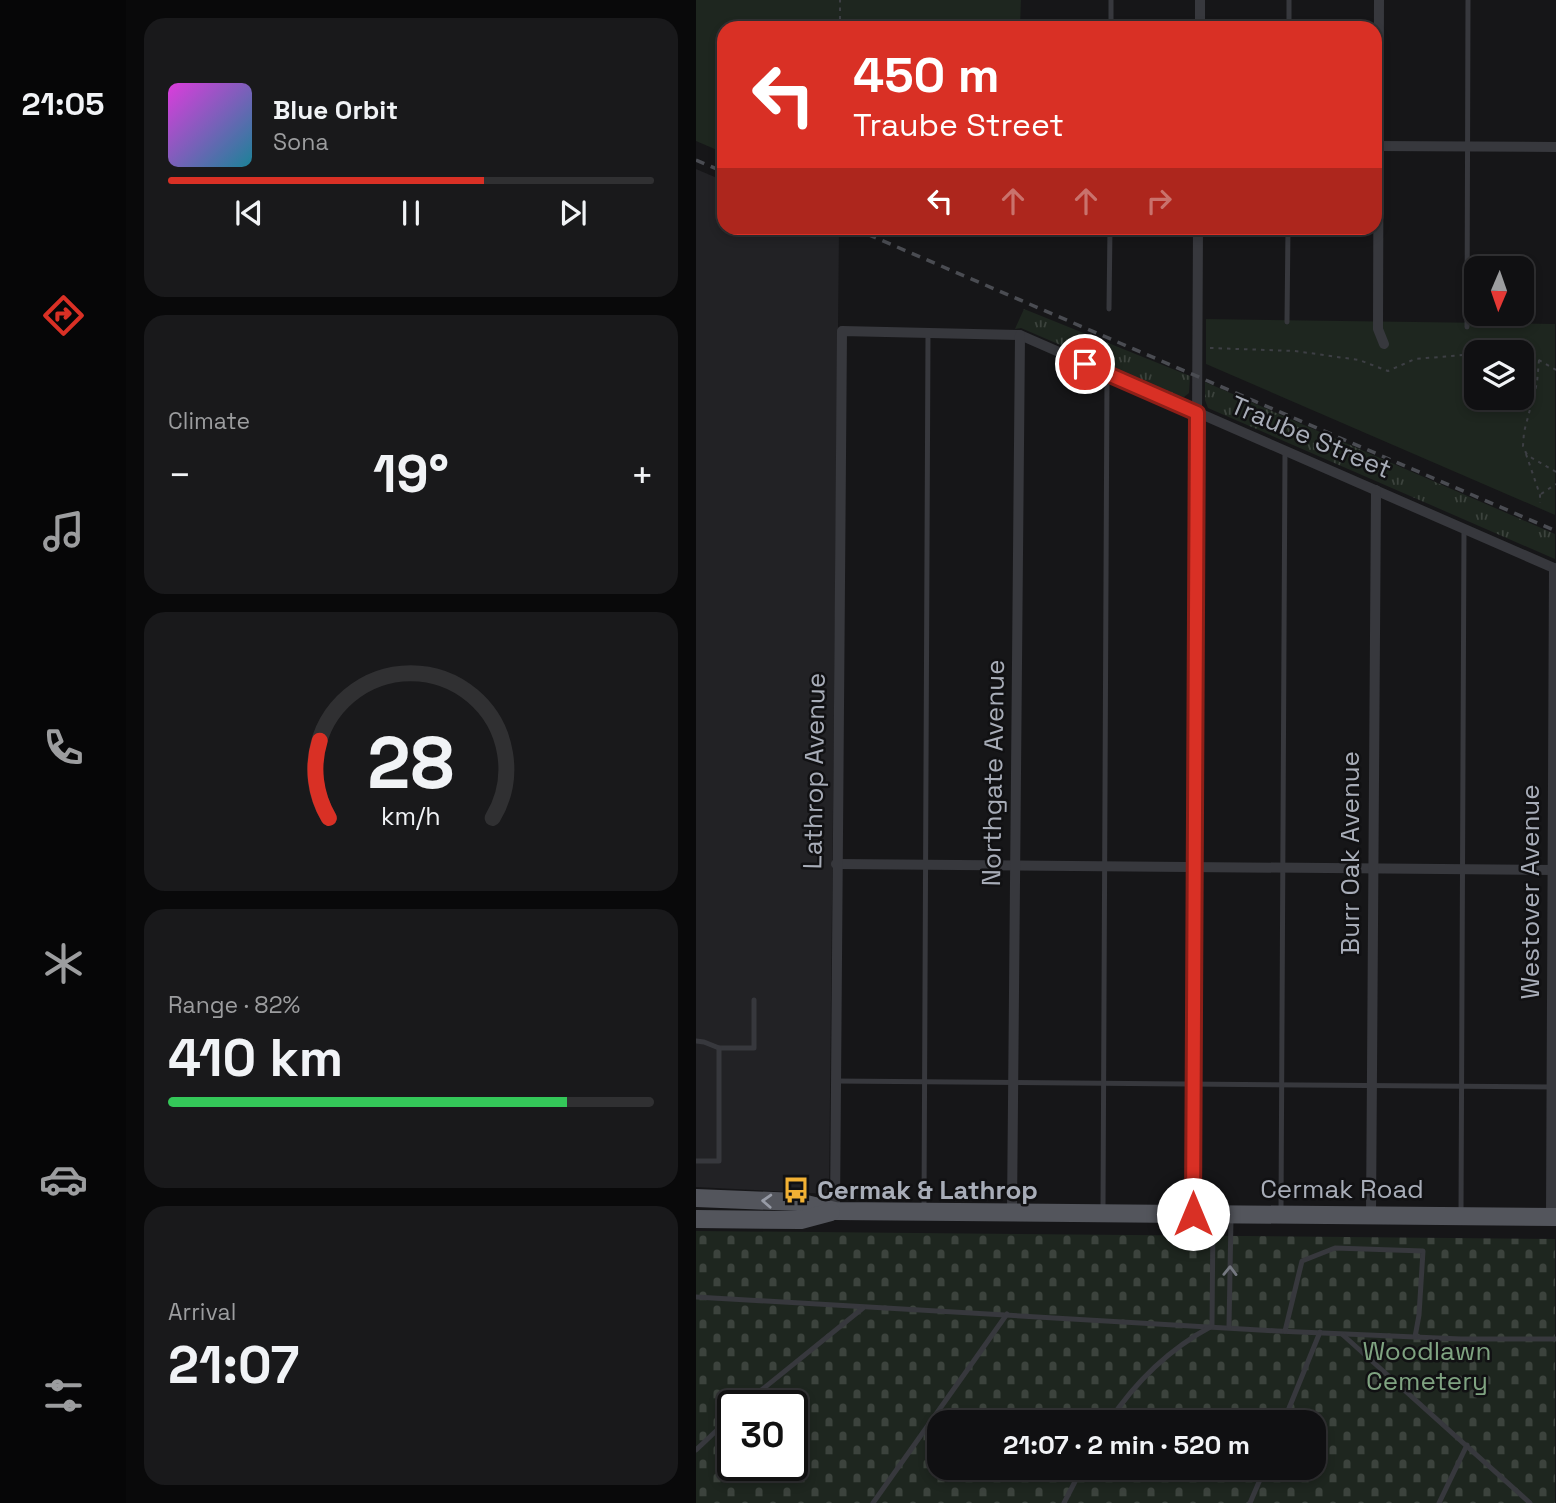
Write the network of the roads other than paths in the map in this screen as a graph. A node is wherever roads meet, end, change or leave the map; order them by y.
1 (1111, 0) edge
2 (1200, 0) edge
3 (1289, 0) edge
4 (1379, 0) edge
5 (1468, 0) edge
6 (1111, 21) edge
7 (1200, 21) edge
8 (1289, 21) edge
9 (1379, 21) edge
10 (1382, 146) edge
11 (1467, 146) junction
12 (1555, 147) edge
13 (1110, 235) edge
14 (1198, 235) edge
15 (1288, 235) edge
16 (1377, 235) edge
17 (1109, 309) dead end
18 (1288, 322) dead end
19 (1467, 327) dead end
20 (842, 331) joint
21 (928, 333) junction
22 (1020, 335) junction
23 (1384, 344) dead end
24 (1107, 373) junction
25 (1197, 413) junction
26 (1285, 451) junction
27 (1376, 490) junction
28 (1464, 529) junction
29 (1555, 569) edge
30 (836, 864) junction
31 (925, 865) junction
32 (1014, 865) junction
33 (1105, 865) junction
34 (1195, 865) junction
35 (1283, 866) junction
36 (1373, 868) junction
37 (1463, 869) junction
38 (1554, 870) edge
39 (754, 1000) dead end
40 (696, 1041) edge
41 (719, 1048) junction
42 (835, 1081) junction
43 (924, 1082) junction
44 (1013, 1082) junction
45 (1104, 1083) junction
46 (1193, 1084) junction
47 (1282, 1084) junction
48 (1372, 1085) junction
49 (1462, 1086) junction
50 (1554, 1087) edge
51 (696, 1161) edge
52 (696, 1198) edge
53 (835, 1211) junction
54 (924, 1212) junction
55 (1012, 1212) junction
56 (1103, 1213) junction
57 (1193, 1214) junction
58 (1222, 1214) junction
59 (1281, 1215) junction
60 (1371, 1216) junction
61 (1461, 1216) junction
62 (1553, 1217) edge
63 (696, 1219) edge
64 (696, 1297) edge
65 (864, 1307) junction
66 (1007, 1314) junction
67 (1212, 1326) junction
68 (1229, 1327) junction
69 (1285, 1331) junction
70 (1320, 1332) junction
71 (1341, 1334) junction
72 (1415, 1337) junction
73 (1555, 1339) edge
74 (762, 1390) edge
75 (1117, 1410) edge
76 (1288, 1410) edge
77 (717, 1430) edge
78 (1467, 1445) junction
79 (696, 1450) edge
80 (1076, 1480) edge
81 (1260, 1480) edge
82 (873, 1503) edge
83 (1064, 1503) edge
84 (1250, 1503) edge
85 (1439, 1503) edge
86 (1530, 1503) edge

1 - 6 lane
2 - 7 street
3 - 8 lane
4 - 9 street
5 - 11 lane
10 - 11 street
11 - 12 street
11 - 19 lane
13 - 17 lane
14 - 25 street
15 - 18 lane
16 - 23 street
20 - 21 street, Traube Street
20 - 30 street, Lathrop Avenue
21 - 22 street, Traube Street
21 - 31 lane
22 - 24 street, Traube Street
22 - 32 street, Northgate Avenue
24 - 25 street, Traube Street
24 - 33 lane
25 - 26 street, Traube Street
25 - 34 street
26 - 27 street, Traube Street
26 - 35 lane
27 - 28 street, Traube Street
27 - 36 street, Burr Oak Avenue
28 - 29 street, Traube Street
28 - 37 lane
29 - 38 street, Westover Avenue
30 - 31 street
30 - 42 street, Lathrop Avenue
31 - 32 street
31 - 43 lane
32 - 33 street
32 - 44 street, Northgate Avenue
33 - 34 street
33 - 45 lane
34 - 35 street
34 - 46 street
35 - 36 street
35 - 47 lane
36 - 37 street
36 - 48 street, Burr Oak Avenue
37 - 38 street
37 - 49 lane
38 - 50 street, Westover Avenue
39 - 41 lane
40 - 41 lane
41 - 51 lane
42 - 43 lane
42 - 53 street, Lathrop Avenue
43 - 44 lane
43 - 54 lane
44 - 45 lane
44 - 55 street, Northgate Avenue
45 - 46 lane
45 - 56 lane
46 - 47 lane
46 - 57 street
47 - 48 lane
47 - 59 lane
48 - 49 lane
48 - 60 street, Burr Oak Avenue
49 - 50 lane
49 - 61 lane
50 - 62 street, Westover Avenue
53 -> 52 main road, Cermak Road
53 - 54 main road, Cermak Road
53 - 63 main road, Cermak Road
54 - 55 main road, Cermak Road
55 - 56 main road, Cermak Road
56 - 57 main road, Cermak Road
57 - 58 main road, Cermak Road
58 - 59 main road, Cermak Road
58 - 67 lane
68 -> 58 lane
59 - 60 main road, Cermak Road
60 - 61 main road, Cermak Road
61 - 62 main road, Cermak Road
64 - 65 lane
65 - 66 lane
65 - 74 lane
66 - 67 lane
66 - 82 lane
67 - 68 lane
67 - 75 lane
68 - 69 lane
69 - 70 lane
69 - 72 lane
70 - 71 lane
70 - 76 lane
71 - 72 lane
71 - 78 lane
72 - 73 lane
77 - 79 lane
78 - 85 lane
78 - 86 lane
80 - 83 lane
81 - 84 lane

